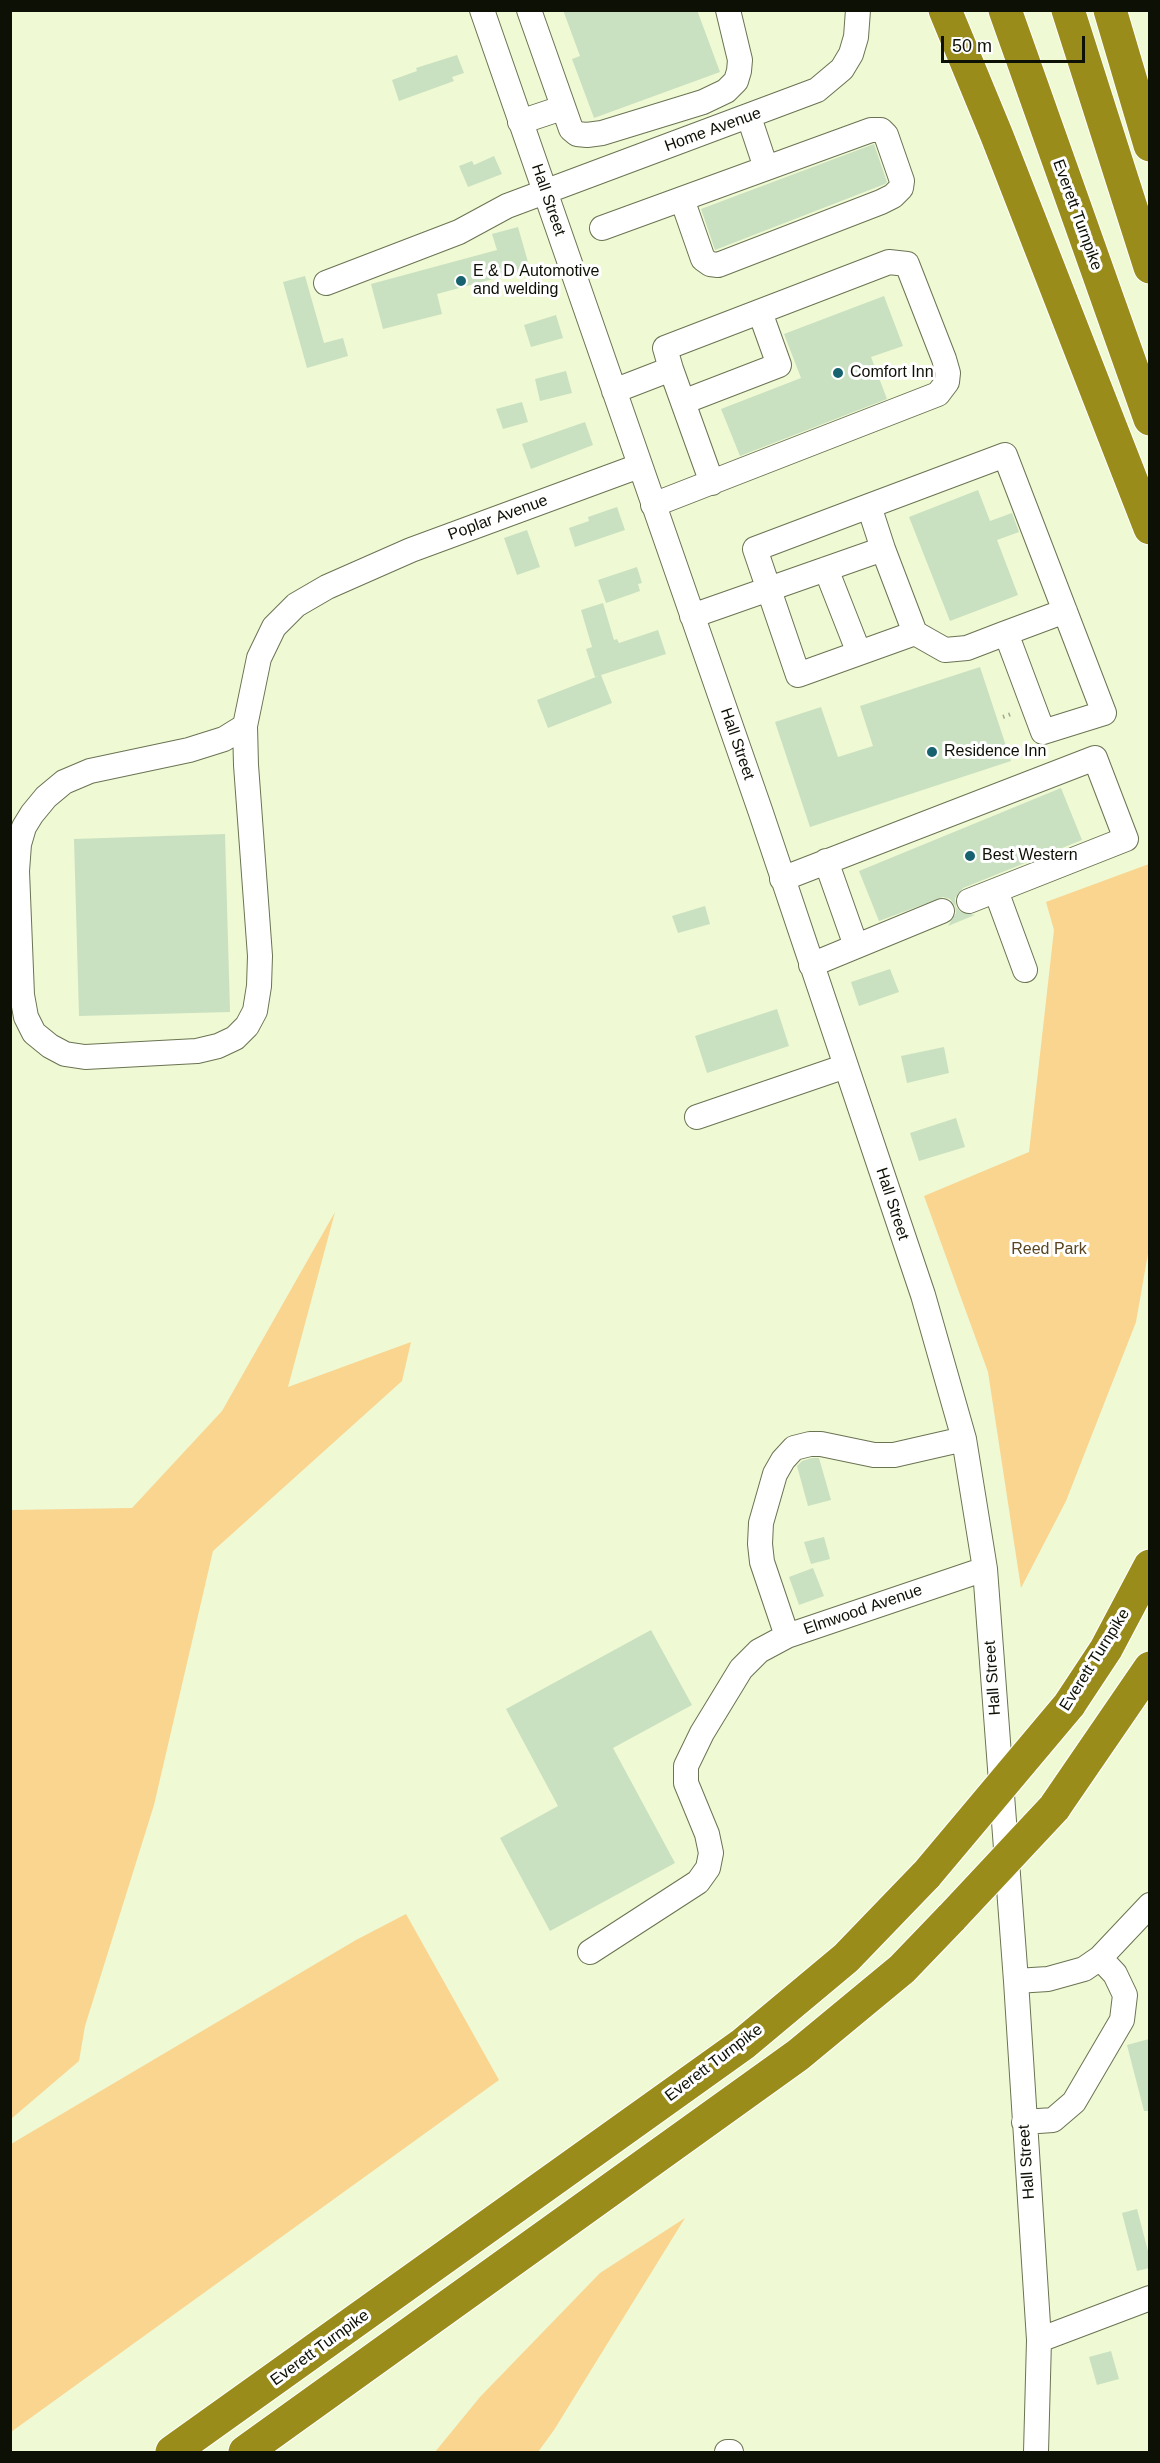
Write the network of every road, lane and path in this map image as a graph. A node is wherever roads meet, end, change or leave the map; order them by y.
1 (482, 10) edge
2 (529, 10) edge
3 (728, 10) edge
4 (858, 10) edge
5 (945, 10) edge
6 (1005, 10) edge
7 (1068, 10) edge
8 (1110, 10) edge
9 (703, 102) junction
10 (562, 108) junction
11 (749, 117) junction
12 (520, 122) junction
13 (713, 130) junction
14 (1149, 145) edge
15 (766, 168) junction
16 (545, 193) junction
17 (682, 199) junction
18 (602, 228) dead end
19 (1149, 267) edge
20 (326, 282) dead end
21 (760, 312) junction
22 (671, 369) junction
23 (614, 391) junction
24 (683, 402) junction
25 (1149, 419) edge
26 (639, 466) junction
27 (712, 483) junction
28 (653, 505) junction
29 (869, 507) junction
30 (1149, 528) edge
31 (883, 549) junction
32 (826, 569) junction
33 (769, 590) junction
34 (1065, 610) junction
35 (693, 616) junction
36 (915, 633) junction
37 (1006, 633) junction
38 (860, 653) junction
39 (245, 726) junction
40 (826, 861) junction
41 (782, 879) junction
42 (996, 891) junction
43 (969, 901) dead end
44 (942, 911) dead end
45 (856, 946) junction
46 (811, 965) junction
47 (1025, 970) dead end
48 (846, 1066) junction
49 (697, 1117) dead end
50 (964, 1439) junction
51 (1149, 1566) edge
52 (985, 1569) junction
53 (787, 1636) junction
54 (1149, 1668) edge
55 (1149, 1905) edge
56 (590, 1952) dead end
57 (1100, 1958) junction
58 (1016, 1981) junction
59 (1024, 2122) junction
60 (1149, 2298) edge
61 (441, 2312) junction
62 (1039, 2340) junction
63 (172, 2452) edge
64 (245, 2452) edge
65 (278, 2452) edge
66 (1036, 2452) edge

1 - 12 street, Hall Street
2 - 10 street
3 - 9 street
4 - 11 street, Home Avenue
5 - 30 highway
6 - 25 highway, Everett Turnpike
7 - 19 highway
8 - 14 highway
9 - 10 street
9 - 13 street
10 - 12 street
11 - 13 street, Home Avenue
11 - 15 street
12 - 16 street, Hall Street
13 - 16 street, Home Avenue
15 - 17 street
15 - 17 street
16 - 20 street, Home Avenue
16 - 23 street, Hall Street
17 - 18 street
21 - 22 street
21 - 24 street
21 - 27 street
22 - 23 street
22 - 24 street
23 - 26 street, Hall Street
24 - 27 street
26 - 28 street, Hall Street
26 - 39 street, Poplar Avenue
27 - 28 street
28 - 35 street, Hall Street
29 - 31 street
29 - 33 street
29 - 34 street
31 - 32 street
31 - 36 street
32 - 33 street
32 - 38 street
33 - 35 street
33 - 38 street
34 - 37 street
34 - 37 street
35 - 41 street, Hall Street
36 - 37 street
36 - 38 street
39 - 39 street, Poplar Avenue
40 - 41 street
40 - 42 street
40 - 45 street
41 - 46 street, Hall Street
42 - 43 street
42 - 47 street
44 - 45 street
45 - 46 street
46 - 48 street, Hall Street
48 - 49 street
48 - 50 street, Hall Street
50 - 52 street, Hall Street
50 - 53 street, Elmwood Avenue
51 - 63 highway, Everett Turnpike, bridge
52 - 53 street, Elmwood Avenue
52 - 58 street, Hall Street
53 - 56 street
54 - 61 highway, bridge
55 - 57 street
57 - 58 street
57 - 59 street
58 - 59 street, Hall Street
59 - 62 street, Hall Street
60 - 62 street
61 - 64 highway
61 - 65 highway
62 - 66 street, Hall Street

